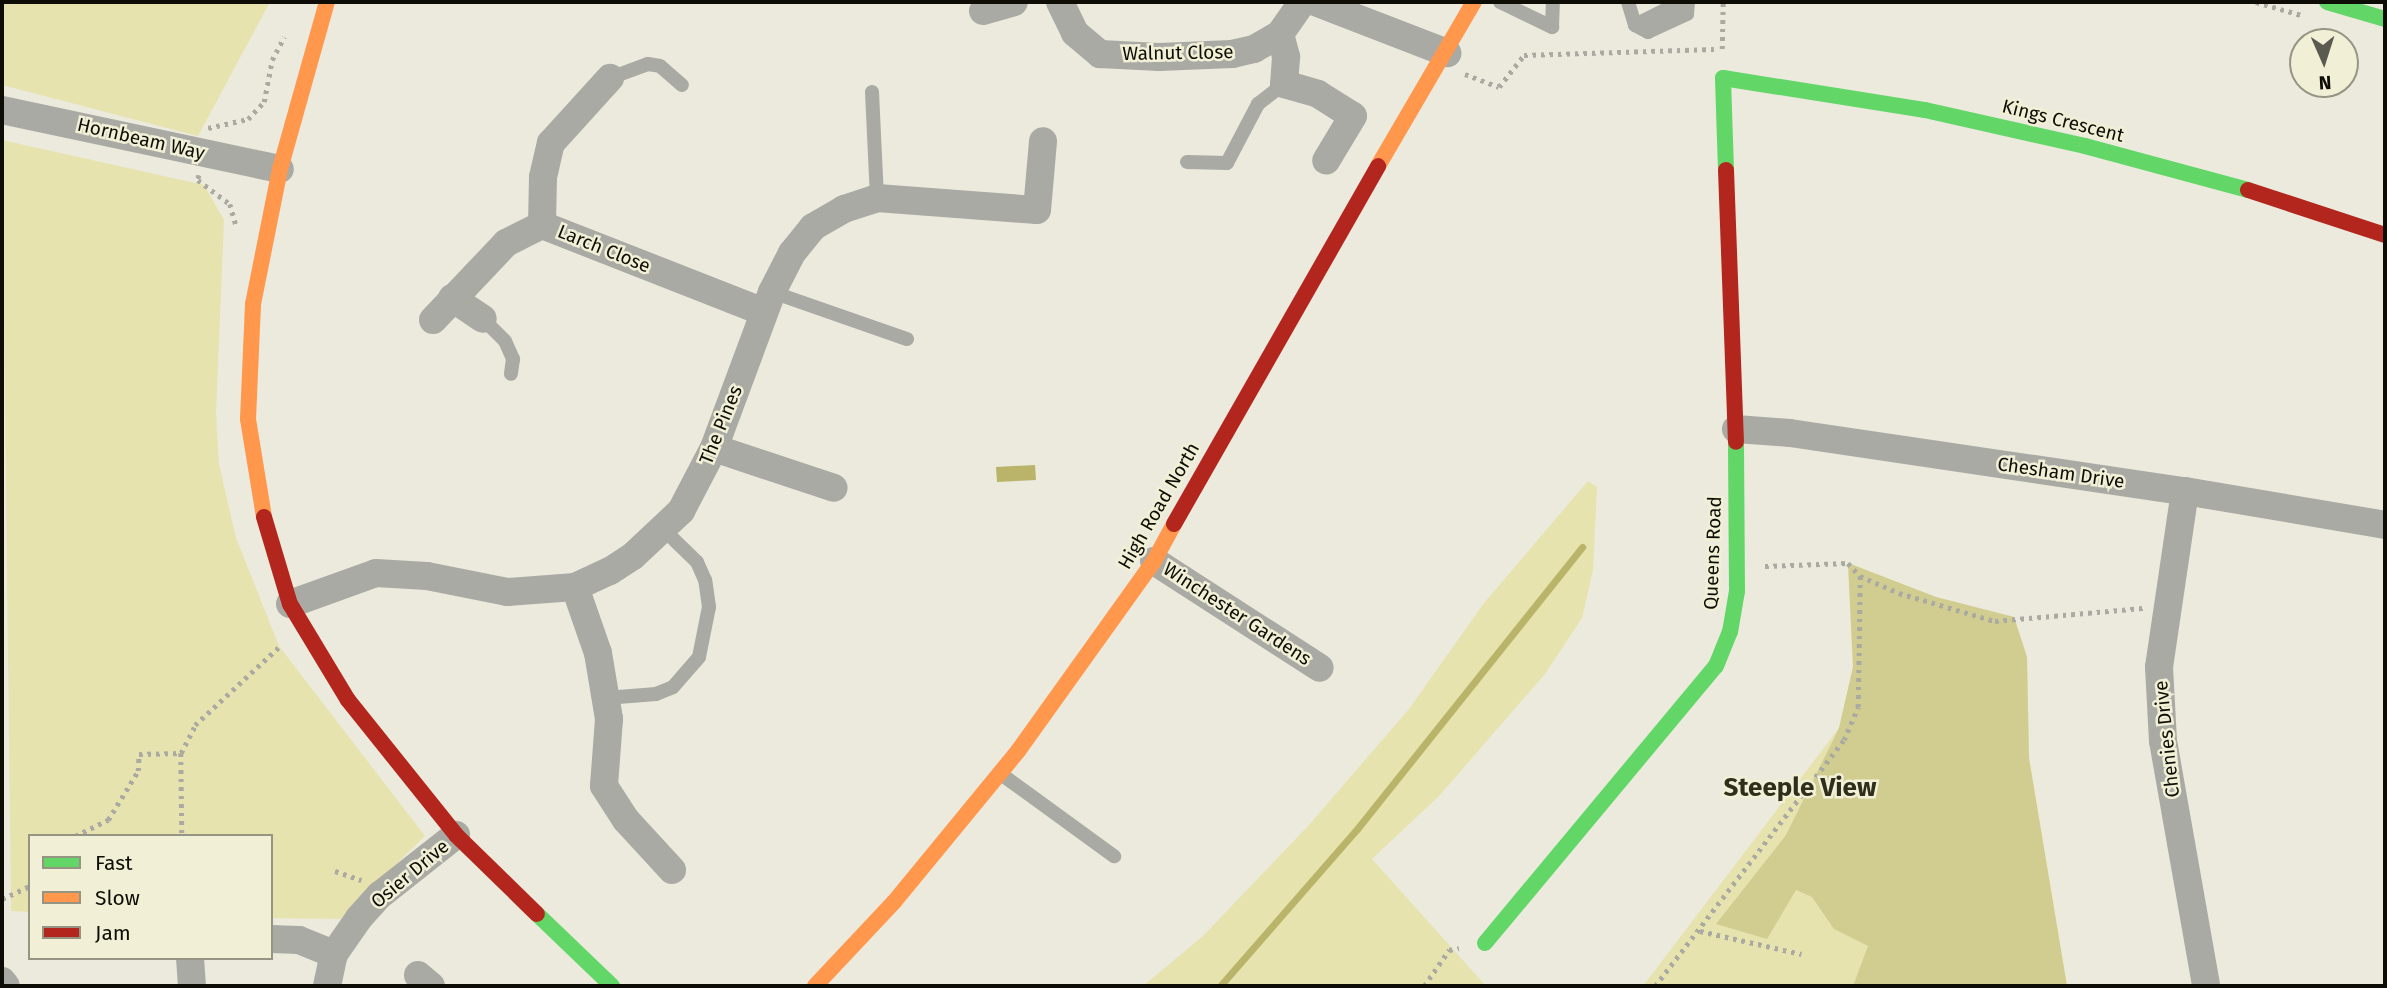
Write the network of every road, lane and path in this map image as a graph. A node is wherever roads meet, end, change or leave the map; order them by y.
1 (327, 2) edge
2 (1014, 2) edge
3 (1060, 2) edge
4 (1315, 2) edge
5 (1474, 2) edge
6 (1500, 2) edge
7 (1553, 2) edge
8 (1628, 2) edge
9 (1681, 2) edge
10 (1688, 2) edge
11 (1723, 2) edge
12 (2327, 2) edge
13 (983, 11) dead end
14 (1288, 15) edge
15 (2385, 19) edge
16 (1635, 25) junction
17 (290, 26) dead end
18 (1722, 48) junction
19 (1444, 59) junction
20 (610, 78) joint
21 (1723, 78) junction
22 (1284, 84) junction
23 (682, 85) dead end
24 (872, 92) dead end
25 (2, 110) edge
26 (207, 133) dead end
27 (1043, 141) dead end
28 (1187, 162) dead end
29 (1326, 162) dead end
30 (280, 169) junction
31 (877, 198) junction
32 (542, 225) junction
33 (2385, 235) edge
34 (452, 298) junction
35 (768, 302) junction
36 (483, 319) joint
37 (433, 320) dead end
38 (907, 339) dead end
39 (511, 374) dead end
40 (1735, 429) junction
41 (714, 448) junction
42 (834, 488) dead end
43 (2185, 491) junction
44 (2385, 525) edge
45 (663, 529) junction
46 (1154, 561) junction
47 (1737, 567) junction
48 (1860, 576) junction
49 (575, 587) junction
50 (290, 604) junction
51 (2167, 607) junction
52 (283, 643) dead end
53 (1320, 668) dead end
54 (606, 698) junction
55 (181, 753) junction
56 (1000, 773) junction
57 (79, 834) edge
58 (183, 834) edge
59 (456, 835) junction
60 (1114, 856) dead end
61 (672, 870) dead end
62 (28, 887) edge
63 (2, 898) edge
64 (1700, 932) junction
65 (273, 939) edge
66 (1485, 943) joint
67 (334, 954) junction
68 (1801, 954) dead end
69 (190, 960) edge
70 (2, 981) edge
71 (6, 986) edge
72 (192, 986) edge
73 (327, 986) edge
74 (612, 986) edge
75 (815, 986) edge
76 (1424, 986) edge
77 (1655, 986) edge
78 (2206, 986) edge

1 - 30 main road
2 - 13 street
3 - 14 street, Walnut Close
4 - 19 street
5 - 19 main road, High Road North
6 - 7 lane
8 - 16 lane
9 - 16 lane
10 - 16 lane
11 - 18 path
12 - 15 main road
14 - 22 street
17 - 26 path
18 - 19 path
18 - 21 path
19 - 46 main road, High Road North
20 - 23 lane
20 - 32 street
21 - 33 main road, Kings Crescent
21 - 40 main road, Queens Road
22 - 28 lane
22 - 29 street
24 - 31 lane
25 - 30 street, Hornbeam Way
27 - 31 street, The Pines
30 - 50 main road
31 - 35 street, The Pines
32 - 34 street, Larch Close
32 - 35 street, Larch Close
34 - 36 street
34 - 37 street, Larch Close
35 - 38 lane
35 - 41 street, The Pines
36 - 39 lane
40 - 43 street, Chesham Drive
40 - 47 main road, Queens Road
41 - 42 street
41 - 45 street, The Pines
43 - 44 street, Chesham Drive
43 - 51 street, Chenies Drive
45 - 49 street, The Pines
45 - 54 lane
46 - 53 street, Winchester Gardens
46 - 56 main road, High Road North
47 - 48 path
47 - 66 main road, Queens Road
48 - 51 path
48 - 64 path
49 - 50 street, The Pines
49 - 54 street
50 - 59 main road
51 - 78 street, Chenies Drive
52 - 55 path
54 - 61 street
55 - 57 path
55 - 58 path
56 - 60 lane
56 - 75 main road, High Road North
59 - 67 street, Osier Drive
59 - 74 main road
62 - 63 path
64 - 68 path
64 - 77 path
65 - 67 street
66 - 76 path
67 - 73 street, Osier Drive
69 - 72 street
70 - 71 street

